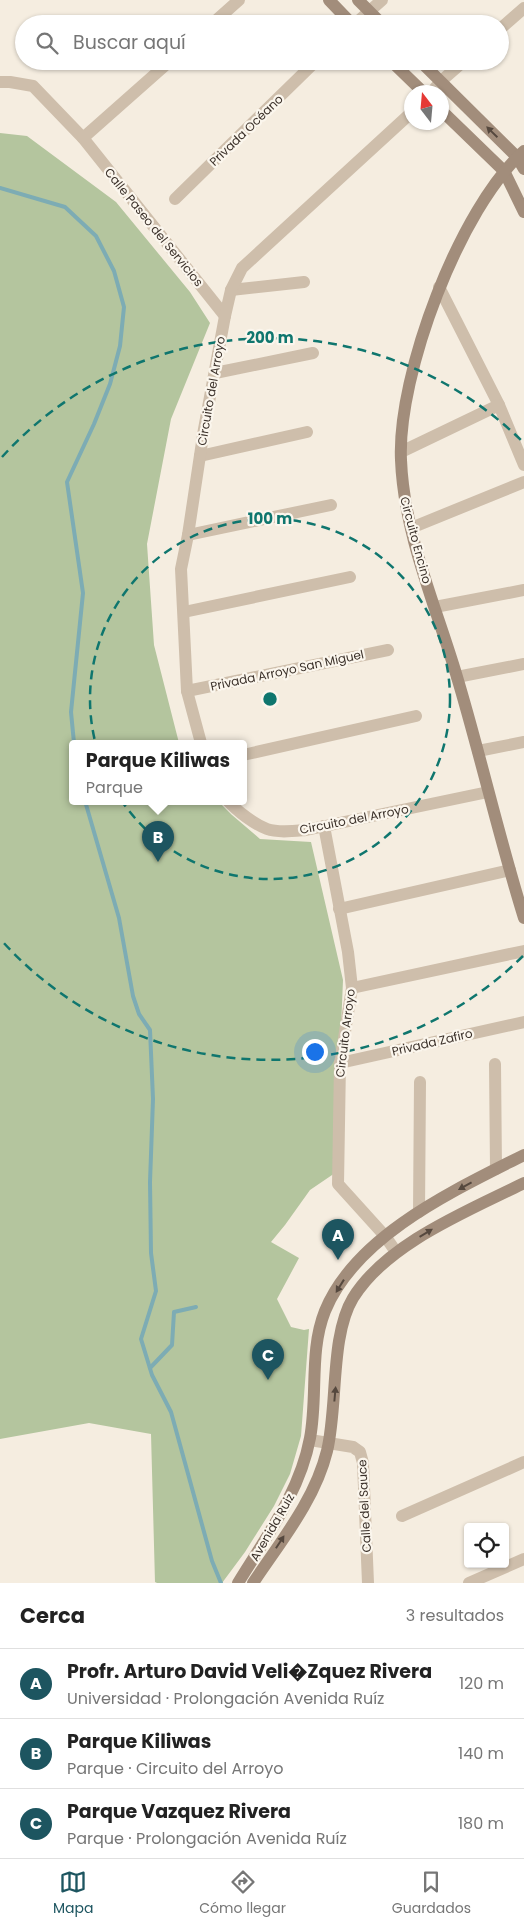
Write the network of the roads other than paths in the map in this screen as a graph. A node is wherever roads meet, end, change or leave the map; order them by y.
1 (239, 0) edge
2 (329, 0) edge
3 (358, 0) edge
4 (382, 0) edge
5 (524, 8) edge
6 (369, 11) junction
7 (222, 15) edge
8 (344, 15) edge
9 (364, 15) edge
10 (373, 15) edge
11 (509, 21) edge
12 (160, 70) edge
13 (307, 70) edge
14 (400, 70) edge
15 (429, 70) edge
16 (454, 70) edge
17 (0, 82) edge
18 (440, 82) junction
19 (416, 85) edge
20 (438, 85) edge
21 (449, 118) edge
22 (404, 119) edge
23 (82, 138) junction
24 (521, 154) edge
25 (524, 169) edge
26 (504, 171) junction
27 (176, 198) dead end
28 (524, 212) edge
29 (304, 282) dead end
30 (440, 287) junction
31 (232, 290) junction
32 (224, 316) junction
33 (313, 353) dead end
34 (215, 373) junction
35 (499, 405) junction
36 (308, 432) dead end
37 (401, 452) junction
38 (200, 456) junction
39 (524, 465) edge
40 (524, 482) edge
41 (330, 505) dead end
42 (411, 528) junction
43 (188, 536) junction
44 (350, 577) dead end
45 (524, 590) edge
46 (435, 607) junction
47 (184, 612) junction
48 (388, 650) dead end
49 (524, 664) edge
50 (457, 677) junction
51 (187, 691) junction
52 (416, 716) dead end
53 (200, 740) edge
54 (524, 742) edge
55 (478, 751) junction
56 (247, 754) edge
57 (488, 792) junction
58 (233, 805) edge
59 (324, 826) junction
60 (510, 870) junction
61 (521, 900) edge
62 (339, 909) junction
63 (524, 918) edge
64 (524, 952) edge
65 (352, 988) junction
66 (524, 1022) edge
67 (340, 1063) junction
68 (495, 1064) dead end
69 (420, 1082) dead end
70 (524, 1155) edge
71 (496, 1169) junction
72 (524, 1183) edge
73 (418, 1212) junction
74 (385, 1236) junction
75 (396, 1252) junction
76 (310, 1440) junction
77 (328, 1443) junction
78 (524, 1462) edge
79 (402, 1516) dead end
80 (524, 1559) edge
81 (238, 1583) edge
82 (254, 1583) edge
83 (368, 1583) edge
84 (469, 1583) edge

1 - 7 street
2 - 8 street
3 - 6 street
4 - 6 street
5 - 11 street
6 - 9 street
6 - 10 street
12 - 23 street
13 - 27 street, Privada Océano
14 - 19 street
15 - 18 street
16 - 18 street
17 - 23 street, Calle Paseo del Servicios
18 - 20 street
24 -> 18 street
21 - 26 street
22 - 31 street, Circuito del Arroyo
23 - 32 street, Calle Paseo del Servicios
24 - 25 street
24 - 26 street, Circuito Encino
26 - 28 street
26 - 30 street, Circuito Encino
29 - 31 street
30 - 35 street
30 - 37 street, Circuito Encino
31 - 32 street, Circuito del Arroyo
32 - 34 street, Circuito del Arroyo
33 - 34 street
34 - 38 street, Circuito del Arroyo
35 - 37 street
35 - 39 street
36 - 38 street
37 - 42 street, Circuito Encino
38 - 43 street, Circuito del Arroyo
40 - 42 street
41 - 43 street
42 - 46 street, Circuito Encino
43 - 47 street, Circuito del Arroyo
44 - 47 street
45 - 46 street
46 - 50 street, Circuito Encino
47 - 51 street, Circuito del Arroyo
48 - 51 street, Privada Arroyo San Miguel
49 - 50 street
50 - 55 street, Circuito Encino
51 - 53 street, Circuito del Arroyo
52 - 56 street
54 - 55 street
55 - 57 street, Circuito Encino
57 - 59 street, Circuito del Arroyo
57 - 60 street, Circuito Encino
58 - 59 street, Circuito del Arroyo
59 - 62 street, Circuito Arroyo
60 - 61 street, Circuito Encino
60 - 62 street
61 - 63 street, Circuito Encino
62 - 65 street, Circuito Arroyo
64 - 65 street
65 - 67 street, Circuito Arroyo
66 - 67 street, Privada Zafiro
67 - 74 street, Circuito Arroyo
68 - 71 street
69 - 73 street
70 - 71 street, Avenida Ruiz
71 -> 73 street, Avenida Ruiz
75 -> 72 street, Avenida Ruiz
73 - 74 street, Avenida Ruiz
74 - 75 street, Circuito Arroyo
74 -> 76 street, Avenida Ruiz
77 -> 75 street, Avenida Ruiz
76 - 77 street, Calle del Sauce
76 - 81 street, Avenida Ruiz
82 -> 77 street, Avenida Ruiz
77 - 83 street, Calle del Sauce
78 - 79 street
80 - 84 street

